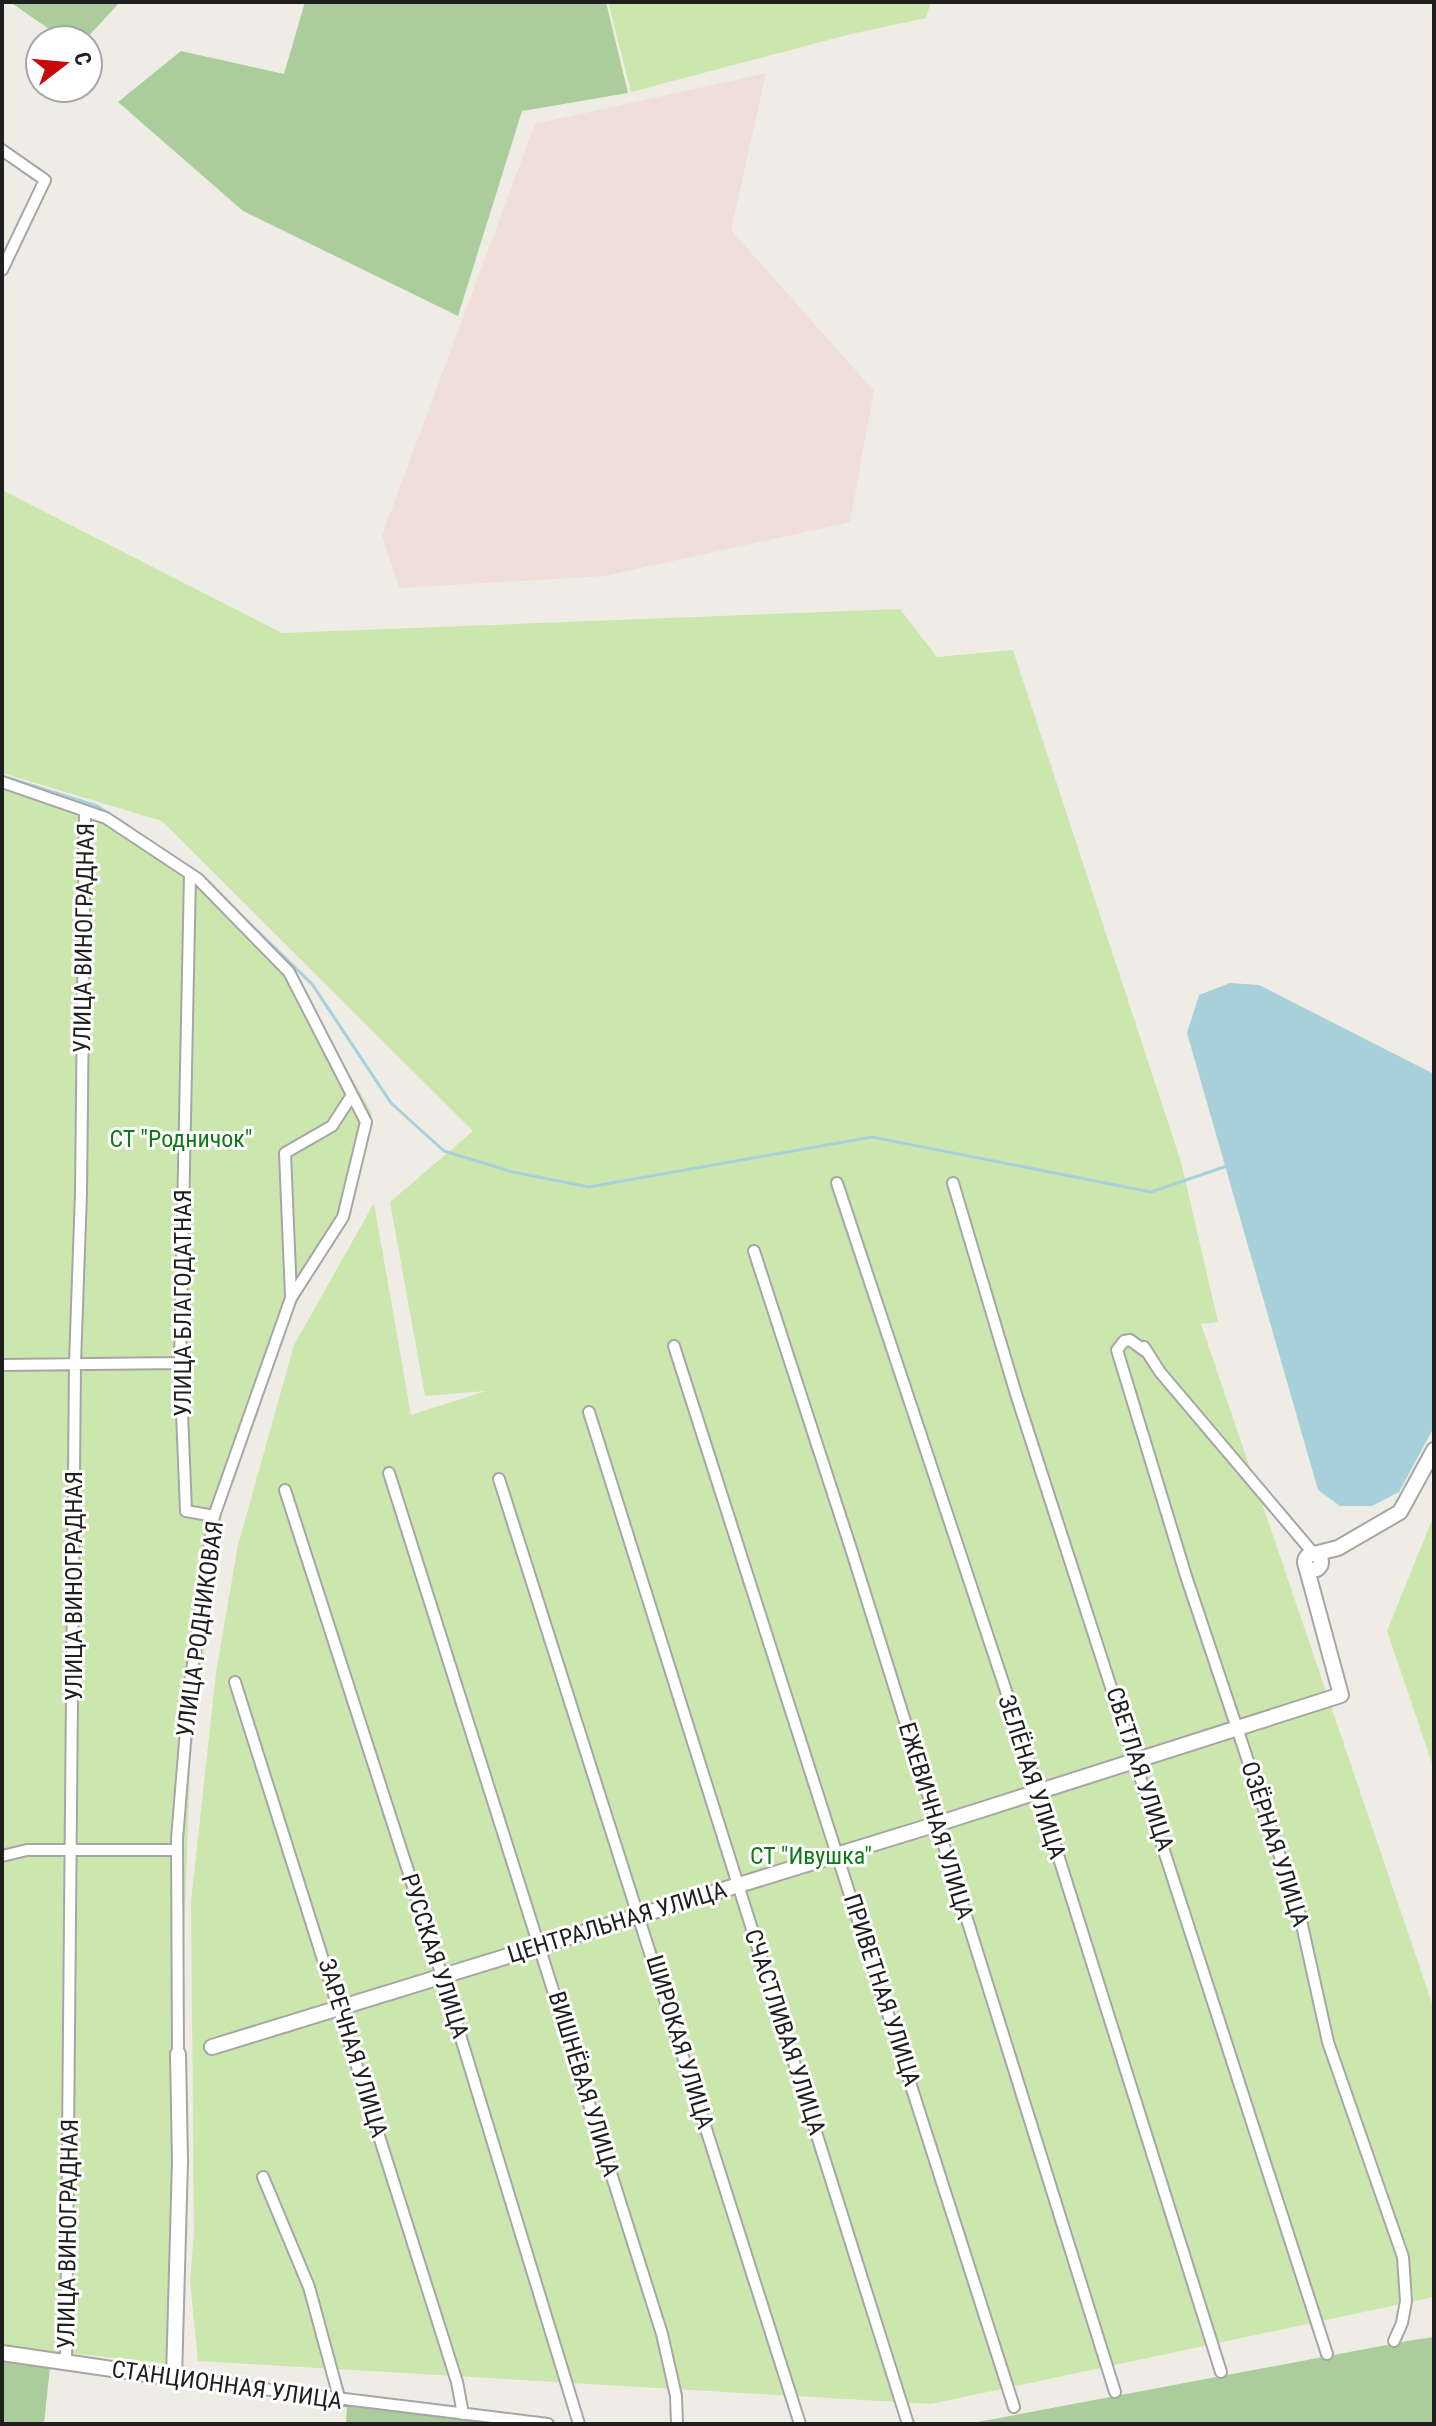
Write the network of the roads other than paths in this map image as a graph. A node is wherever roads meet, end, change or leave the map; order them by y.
1 (2, 150) edge
2 (2, 270) edge
3 (2, 782) edge
4 (85, 811) junction
5 (190, 874) junction
6 (352, 1095) junction
7 (837, 1183) dead end
8 (953, 1183) dead end
9 (754, 1251) dead end
10 (291, 1298) junction
11 (1142, 1338) dead end
12 (674, 1346) dead end
13 (1145, 1351) junction
14 (75, 1363) junction
15 (180, 1363) junction
16 (2, 1365) edge
17 (589, 1412) dead end
18 (1434, 1450) edge
19 (389, 1473) dead end
20 (499, 1479) dead end
21 (285, 1490) dead end
22 (214, 1516) junction
23 (1313, 1564) junction
24 (235, 1682) dead end
25 (1237, 1727) junction
26 (1138, 1760) junction
27 (1037, 1792) junction
28 (937, 1824) junction
29 (177, 1850) junction
30 (73, 1852) junction
31 (839, 1853) junction
32 (2, 1856) edge
33 (738, 1884) junction
34 (640, 1916) junction
35 (542, 1946) junction
36 (442, 1976) junction
37 (341, 2008) junction
38 (212, 2047) dead end
39 (178, 2054) joint
40 (263, 2177) dead end
41 (1394, 2341) dead end
42 (2, 2353) edge
43 (1327, 2354) dead end
44 (66, 2362) junction
45 (1221, 2372) dead end
46 (174, 2378) junction
47 (1115, 2392) dead end
48 (340, 2401) junction
49 (1014, 2407) dead end
50 (463, 2414) junction
51 (548, 2424) edge
52 (579, 2424) edge
53 (677, 2424) edge
54 (800, 2424) edge
55 (909, 2424) edge

1 - 2 street
3 - 4 street, УЛИЦА РОДНИКОВАЯ
4 - 5 street, УЛИЦА РОДНИКОВАЯ
4 - 14 street, УЛИЦА ВИНОГРАДНАЯ
5 - 6 street, УЛИЦА РОДНИКОВАЯ
5 - 15 street, УЛИЦА БЛАГОДАТНАЯ
6 - 10 street, УЛИЦА РОДНИКОВАЯ
6 - 10 street
7 - 27 street, ЗЕЛЁНАЯ УЛИЦА
8 - 26 street, СВЕТЛАЯ УЛИЦА
9 - 28 street, ЕЖЕВИЧНАЯ УЛИЦА
10 - 22 street, УЛИЦА РОДНИКОВАЯ
11 - 13 street
12 - 31 street, ПРИВЕТНАЯ УЛИЦА
13 - 23 street
13 - 25 street, ОЗЁРНАЯ УЛИЦА
14 - 15 street
14 - 16 street
14 - 30 street, УЛИЦА ВИНОГРАДНАЯ
15 - 22 street, УЛИЦА БЛАГОДАТНАЯ
17 - 33 street, СЧАСТЛИВАЯ УЛИЦА
18 - 23 street
19 - 35 street, ВИШНЁВАЯ УЛИЦА
20 - 34 street, ШИРОКАЯ УЛИЦА
21 - 36 street, РУССКАЯ УЛИЦА
22 - 29 street, УЛИЦА РОДНИКОВАЯ
23 - 25 street, ЦЕНТРАЛЬНАЯ УЛИЦА
24 - 37 street, ЗАРЕЧНАЯ УЛИЦА
25 - 26 street, ЦЕНТРАЛЬНАЯ УЛИЦА
25 - 41 street, ОЗЁРНАЯ УЛИЦА
26 - 27 street, ЦЕНТРАЛЬНАЯ УЛИЦА
26 - 43 street, СВЕТЛАЯ УЛИЦА
27 - 28 street, ЦЕНТРАЛЬНАЯ УЛИЦА
27 - 45 street, ЗЕЛЁНАЯ УЛИЦА
28 - 31 street, ЦЕНТРАЛЬНАЯ УЛИЦА
28 - 47 street, ЕЖЕВИЧНАЯ УЛИЦА
29 - 30 street
29 - 39 street, УЛИЦА РОДНИКОВАЯ
30 - 32 street
30 - 44 street, УЛИЦА ВИНОГРАДНАЯ
31 - 33 street, ЦЕНТРАЛЬНАЯ УЛИЦА
31 - 49 street, ПРИВЕТНАЯ УЛИЦА
33 - 34 street, ЦЕНТРАЛЬНАЯ УЛИЦА
33 - 55 street, СЧАСТЛИВАЯ УЛИЦА
34 - 35 street, ЦЕНТРАЛЬНАЯ УЛИЦА
34 - 54 street, ШИРОКАЯ УЛИЦА
35 - 36 street, ЦЕНТРАЛЬНАЯ УЛИЦА
35 - 53 street, ВИШНЁВАЯ УЛИЦА
36 - 37 street, ЦЕНТРАЛЬНАЯ УЛИЦА
36 - 52 street, РУССКАЯ УЛИЦА
37 - 38 street, ЦЕНТРАЛЬНАЯ УЛИЦА
37 - 50 street, ЗАРЕЧНАЯ УЛИЦА
39 - 46 street, УЛИЦА РОДНИКОВАЯ
40 - 48 street
42 - 44 street, СТАНЦИОННАЯ УЛИЦА
44 - 46 street, СТАНЦИОННАЯ УЛИЦА
46 - 48 street, СТАНЦИОННАЯ УЛИЦА
48 - 50 street, СТАНЦИОННАЯ УЛИЦА
50 - 51 street, СТАНЦИОННАЯ УЛИЦА

